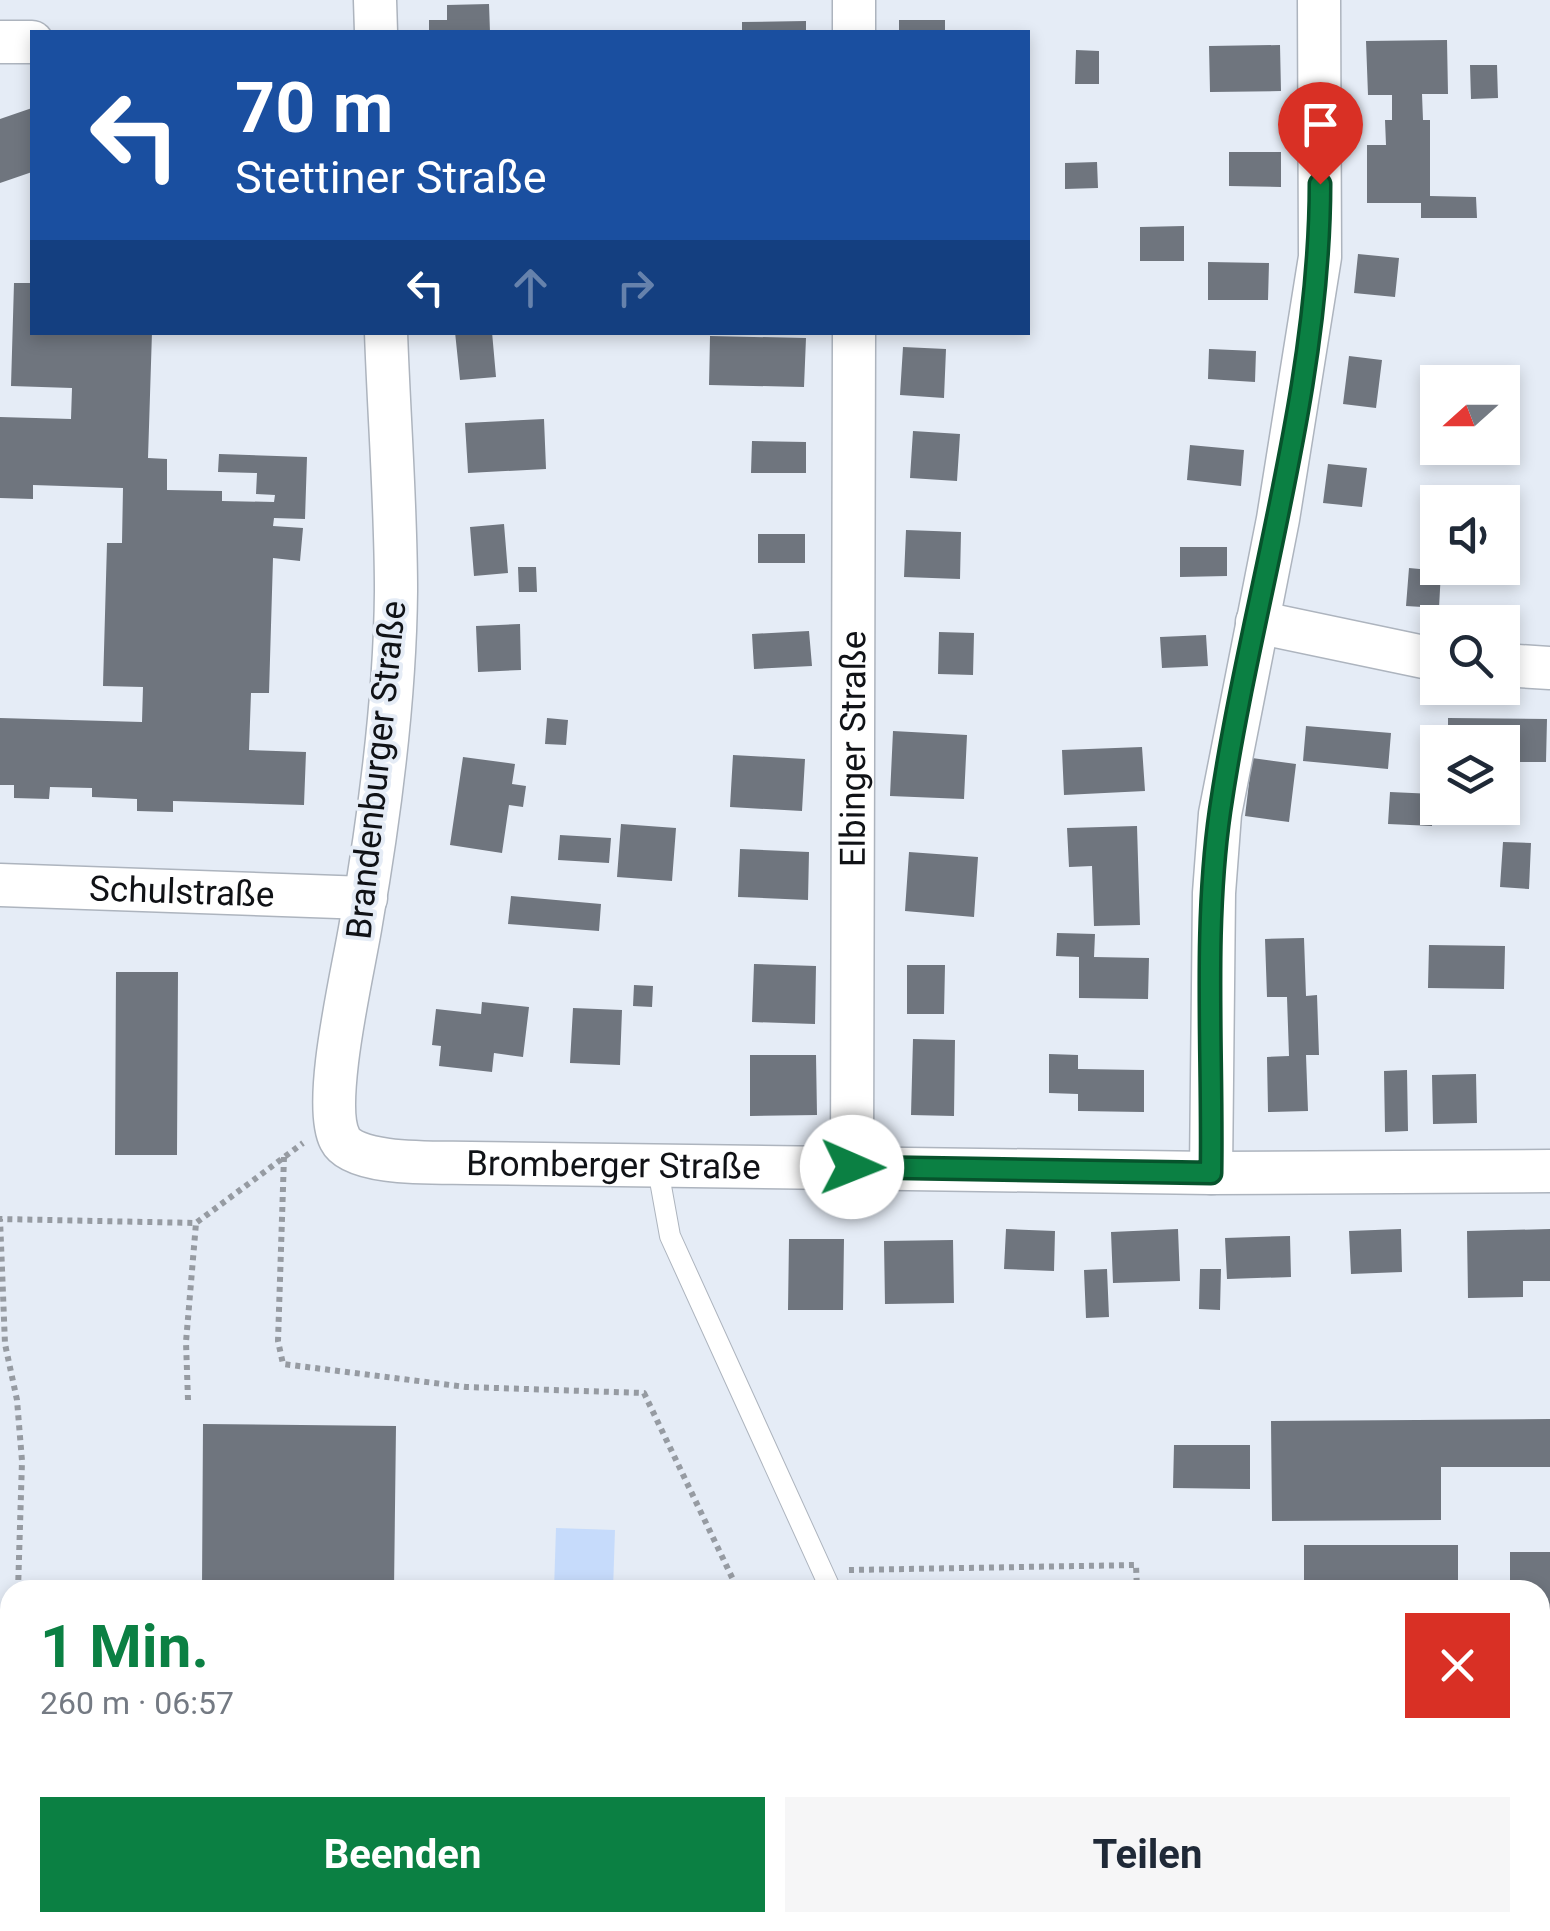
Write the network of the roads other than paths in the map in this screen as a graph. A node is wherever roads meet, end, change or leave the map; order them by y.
1 (375, 0) edge
2 (854, 0) edge
3 (1318, 0) edge
4 (376, 30) edge
5 (854, 30) edge
6 (0, 42) edge
7 (30, 42) edge
8 (386, 335) edge
9 (854, 335) edge
10 (1257, 622) junction
11 (1420, 656) edge
12 (1520, 666) edge
13 (1550, 668) edge
14 (0, 885) edge
15 (366, 898) junction
16 (337, 1132) joint
17 (657, 1164) junction
18 (852, 1167) junction
19 (1550, 1170) edge
20 (1211, 1173) junction
21 (827, 1580) edge

1 - 4 street
2 - 5 street
3 - 10 street
6 - 7 street
8 - 15 street, Brandenburger Straße
9 - 18 street, Elbinger Straße
10 - 11 street
10 - 20 street
12 - 13 street
14 - 15 street, Schulstraße
15 - 16 street, Brandenburger Straße
16 - 17 street, Bromberger Straße
17 - 18 street, Bromberger Straße
17 - 21 lane
18 - 20 street, Bromberger Straße
19 - 20 street, Bromberger Straße

